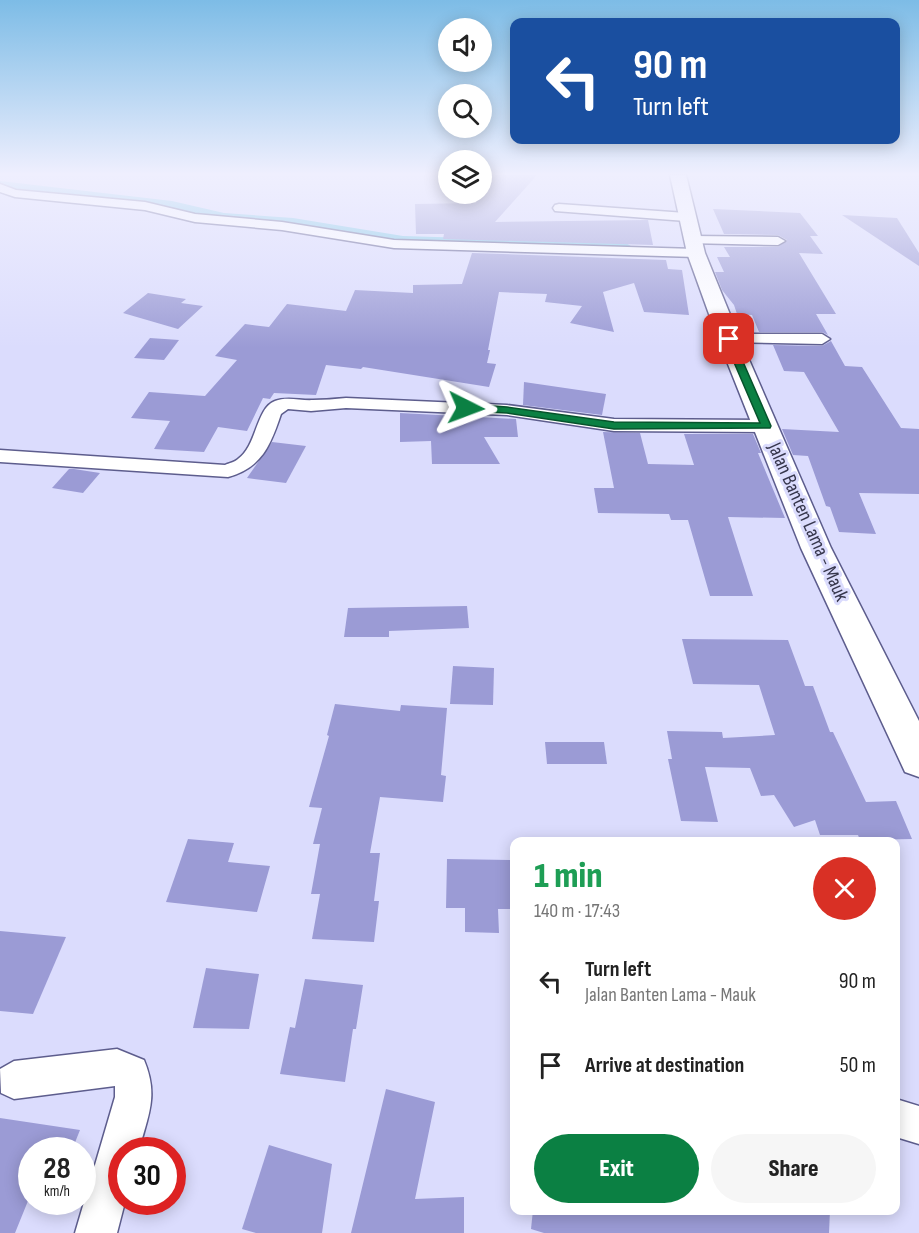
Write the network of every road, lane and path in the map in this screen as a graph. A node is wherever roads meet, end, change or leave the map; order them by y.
1 (323, 233) edge
2 (672, 233) edge
3 (691, 233) edge
4 (692, 237) junction
5 (778, 241) dead end
6 (729, 339) junction
7 (822, 339) dead end
8 (766, 426) junction
9 (0, 456) edge
10 (919, 760) edge
11 (14, 1080) dead end
12 (900, 1119) edge
13 (919, 1125) edge
14 (96, 1233) edge

1 - 4 street
2 - 4 street
3 - 4 main road, Jalan Banten Lama - Mauk
4 - 5 street
4 - 6 main road, Jalan Banten Lama - Mauk
6 - 7 street
6 - 8 main road, Jalan Banten Lama - Mauk
8 - 9 street
8 - 10 main road, Jalan Banten Lama - Mauk
11 - 14 street
12 - 13 street

